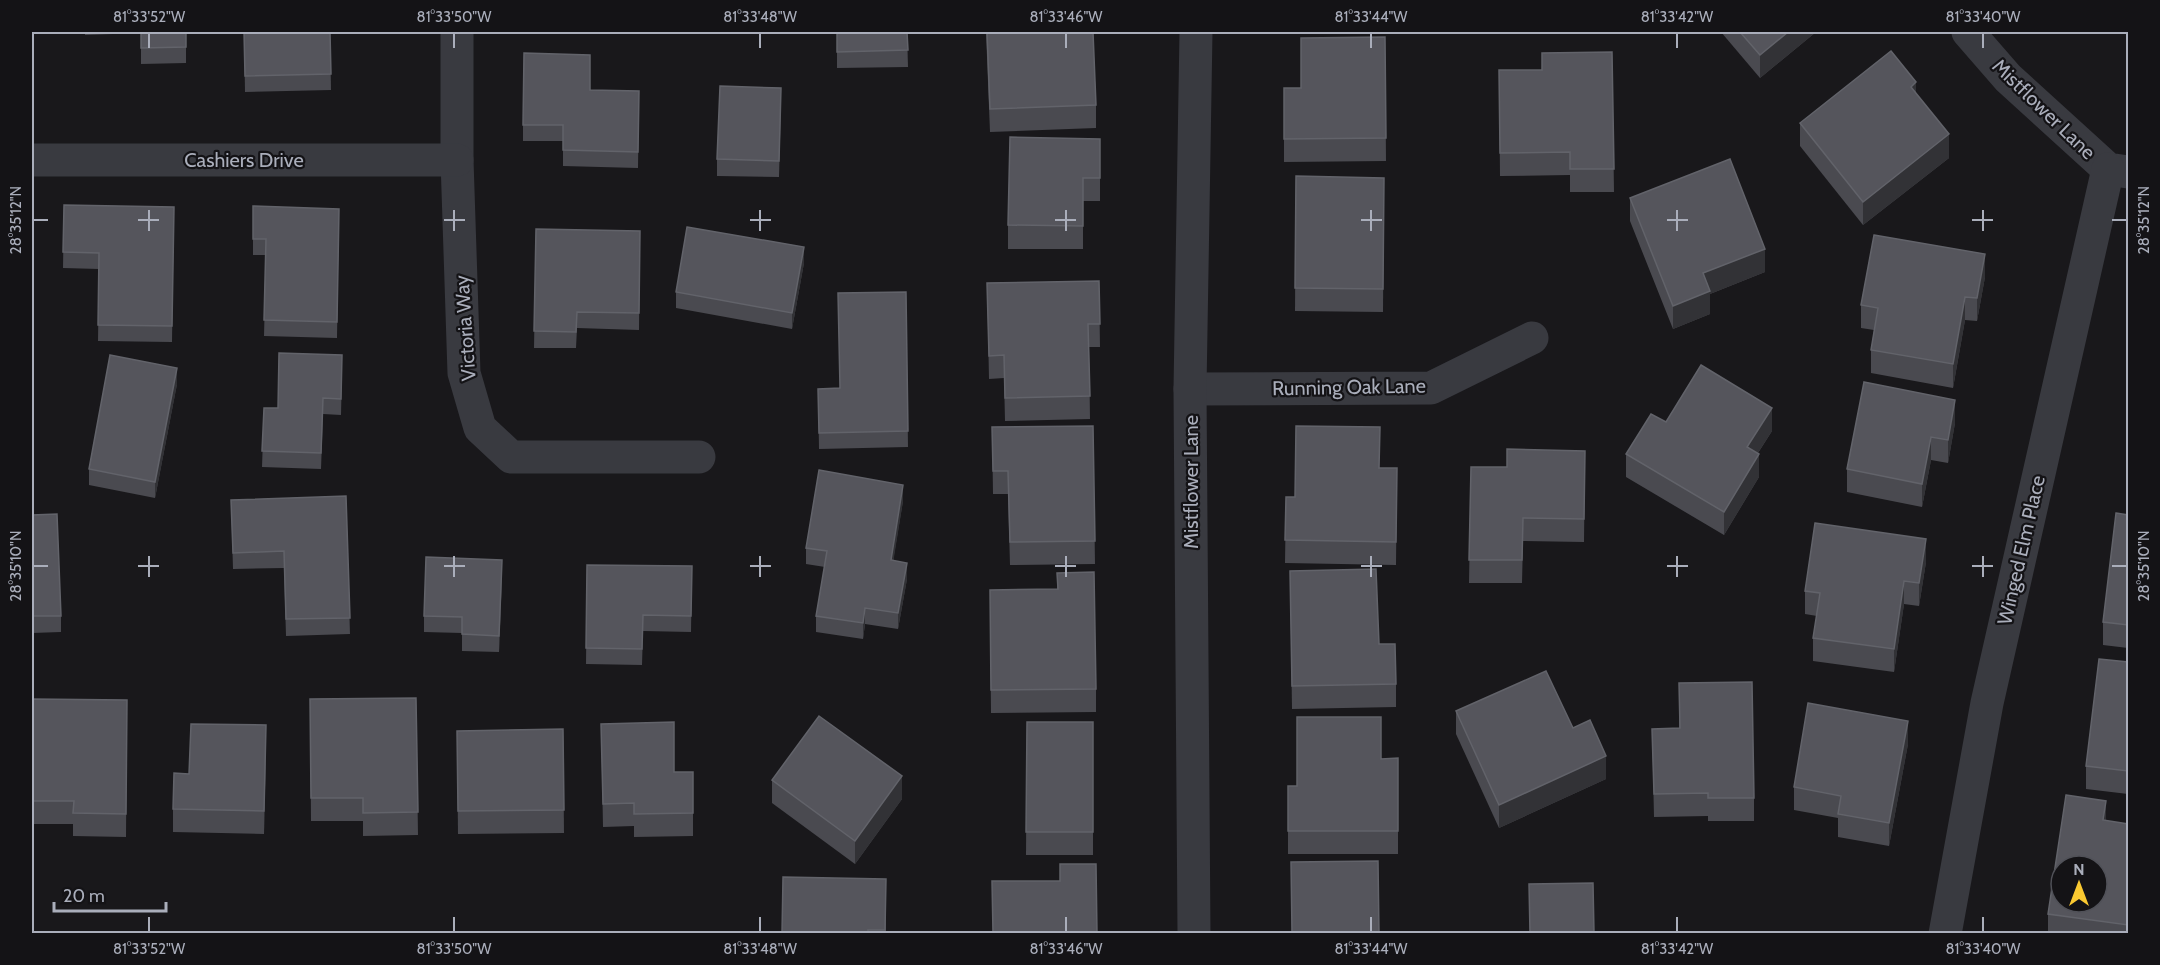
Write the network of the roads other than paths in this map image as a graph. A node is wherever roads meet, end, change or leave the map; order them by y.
1 (457, 32) edge
2 (1196, 32) edge
3 (1968, 32) edge
4 (32, 160) edge
5 (457, 160) junction
6 (2118, 171) edge
7 (1532, 338) dead end
8 (1190, 389) junction
9 (699, 457) dead end
10 (1194, 933) edge
11 (1945, 933) edge

1 - 5 street, Victoria Way
2 - 8 street, Mistflower Lane
3 - 6 street, Mistflower Lane
4 - 5 street, Cashiers Drive
5 - 9 street, Victoria Way
6 - 11 street, Winged Elm Place
7 - 8 street, Running Oak Lane
8 - 10 street, Mistflower Lane

